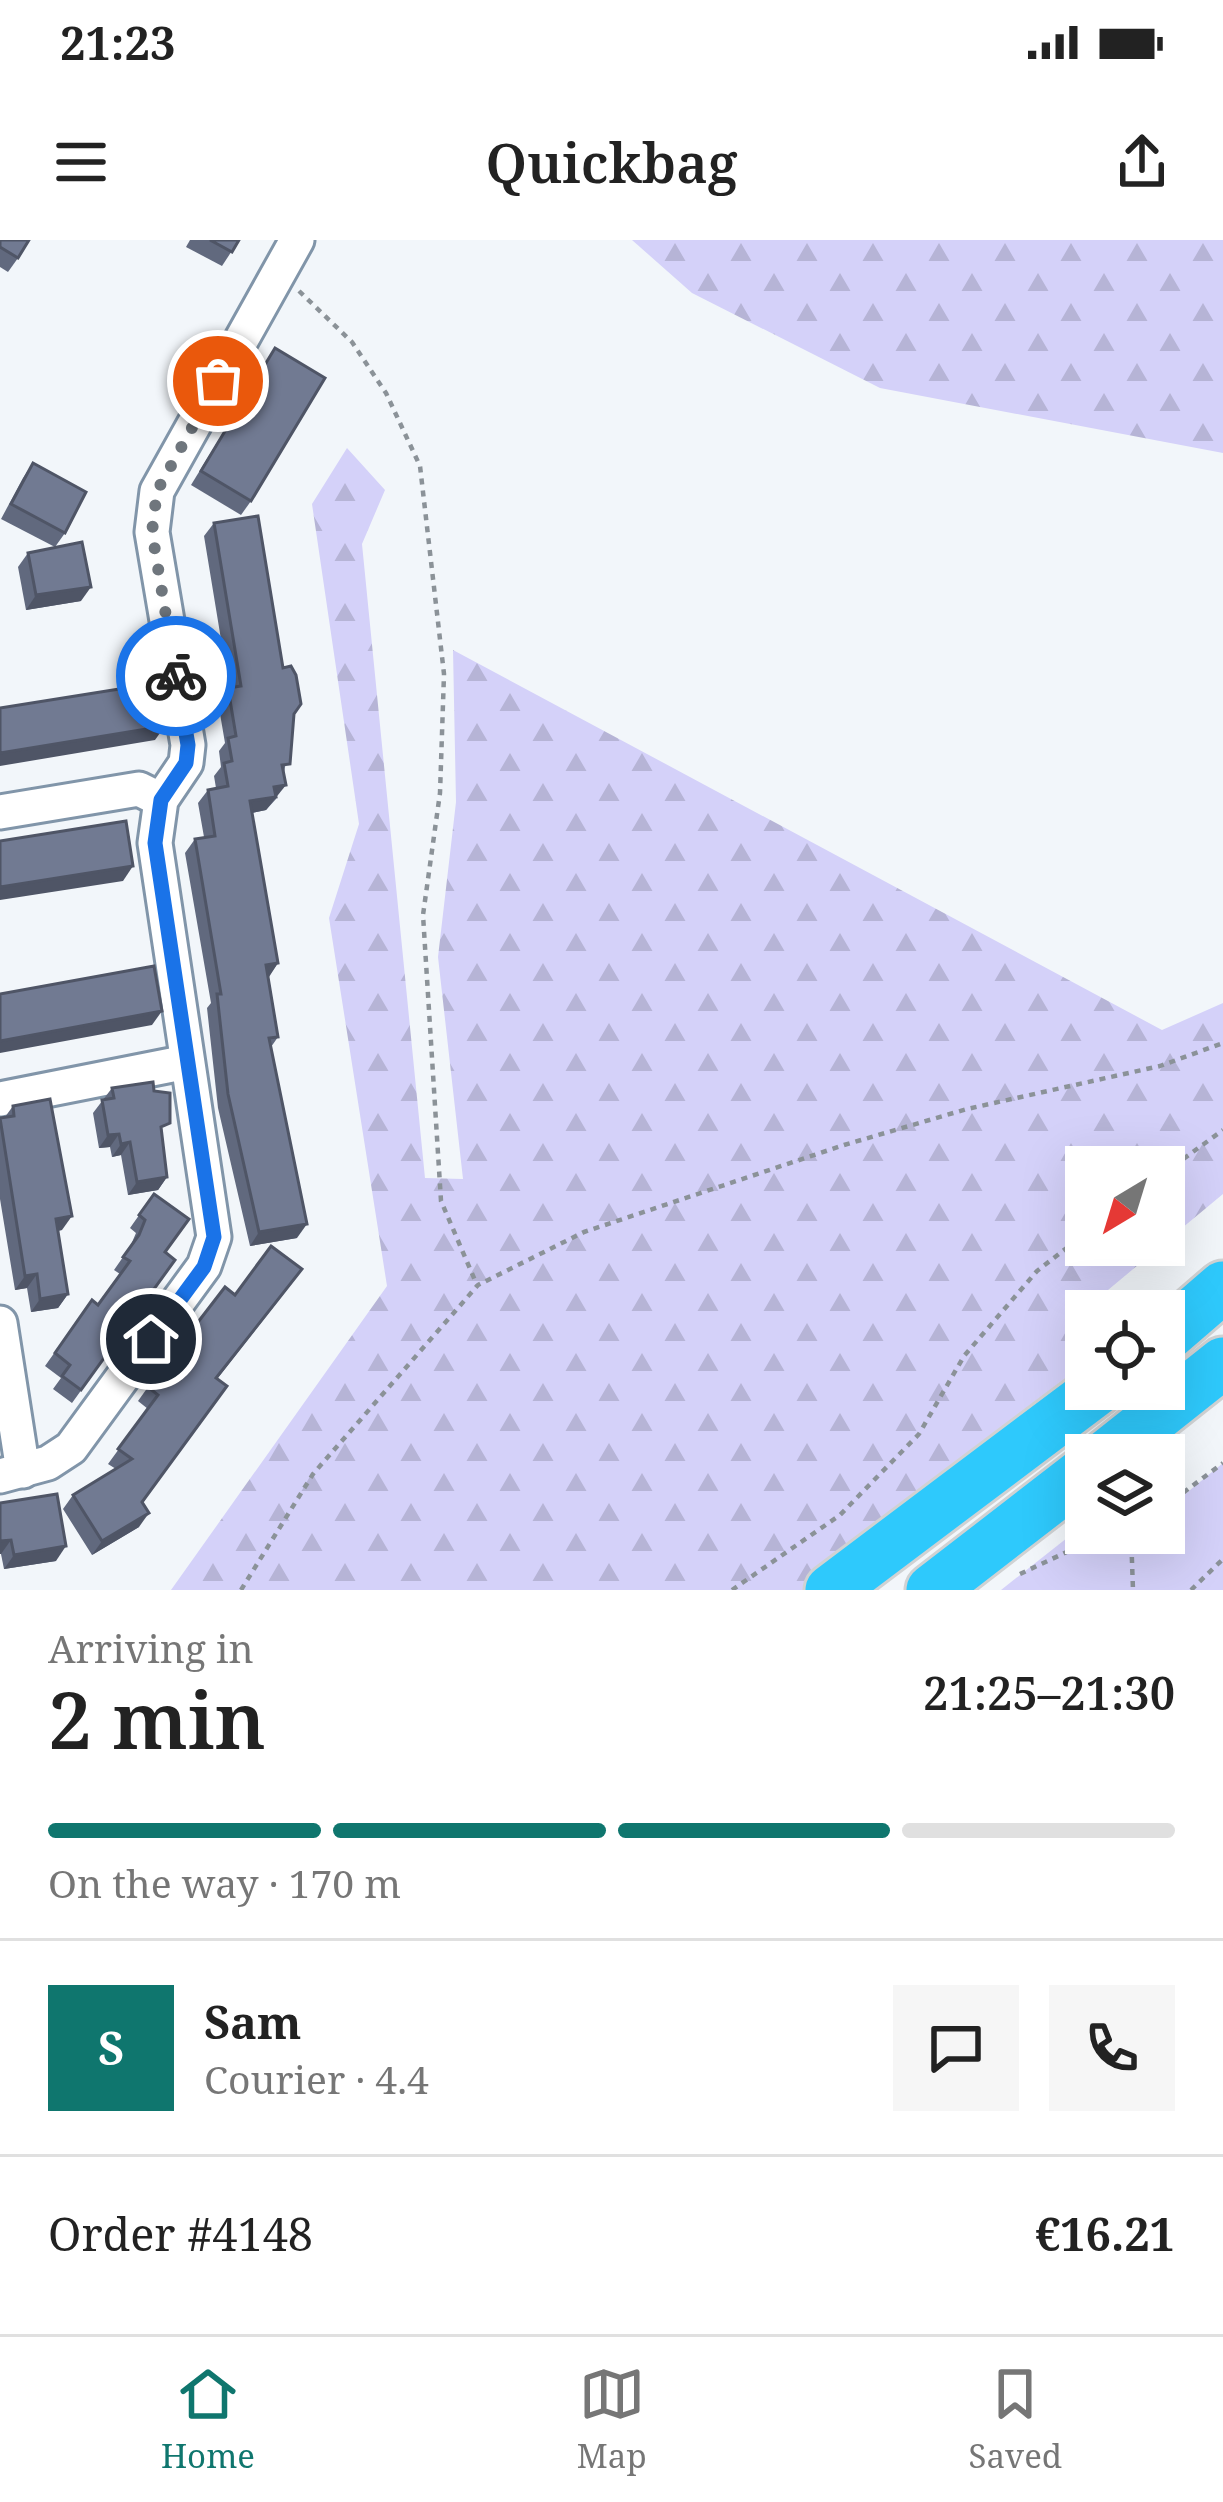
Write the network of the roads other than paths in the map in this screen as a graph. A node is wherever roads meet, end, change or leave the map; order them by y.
1 (297, 240) edge
2 (161, 800) junction
3 (0, 812) edge
4 (187, 1062) junction
5 (0, 1100) edge
6 (1223, 1287) edge
7 (1185, 1320) edge
8 (0, 1323) edge
9 (1207, 1376) edge
10 (1070, 1410) edge
11 (1134, 1434) edge
12 (12, 1473) edge
13 (1065, 1487) edge
14 (831, 1590) edge
15 (932, 1590) edge

1 - 2 street
2 - 3 street
2 - 4 street
4 - 5 street
4 - 12 street
6 - 7 highway
8 - 12 street
9 - 11 highway
10 - 14 highway
13 - 15 highway

